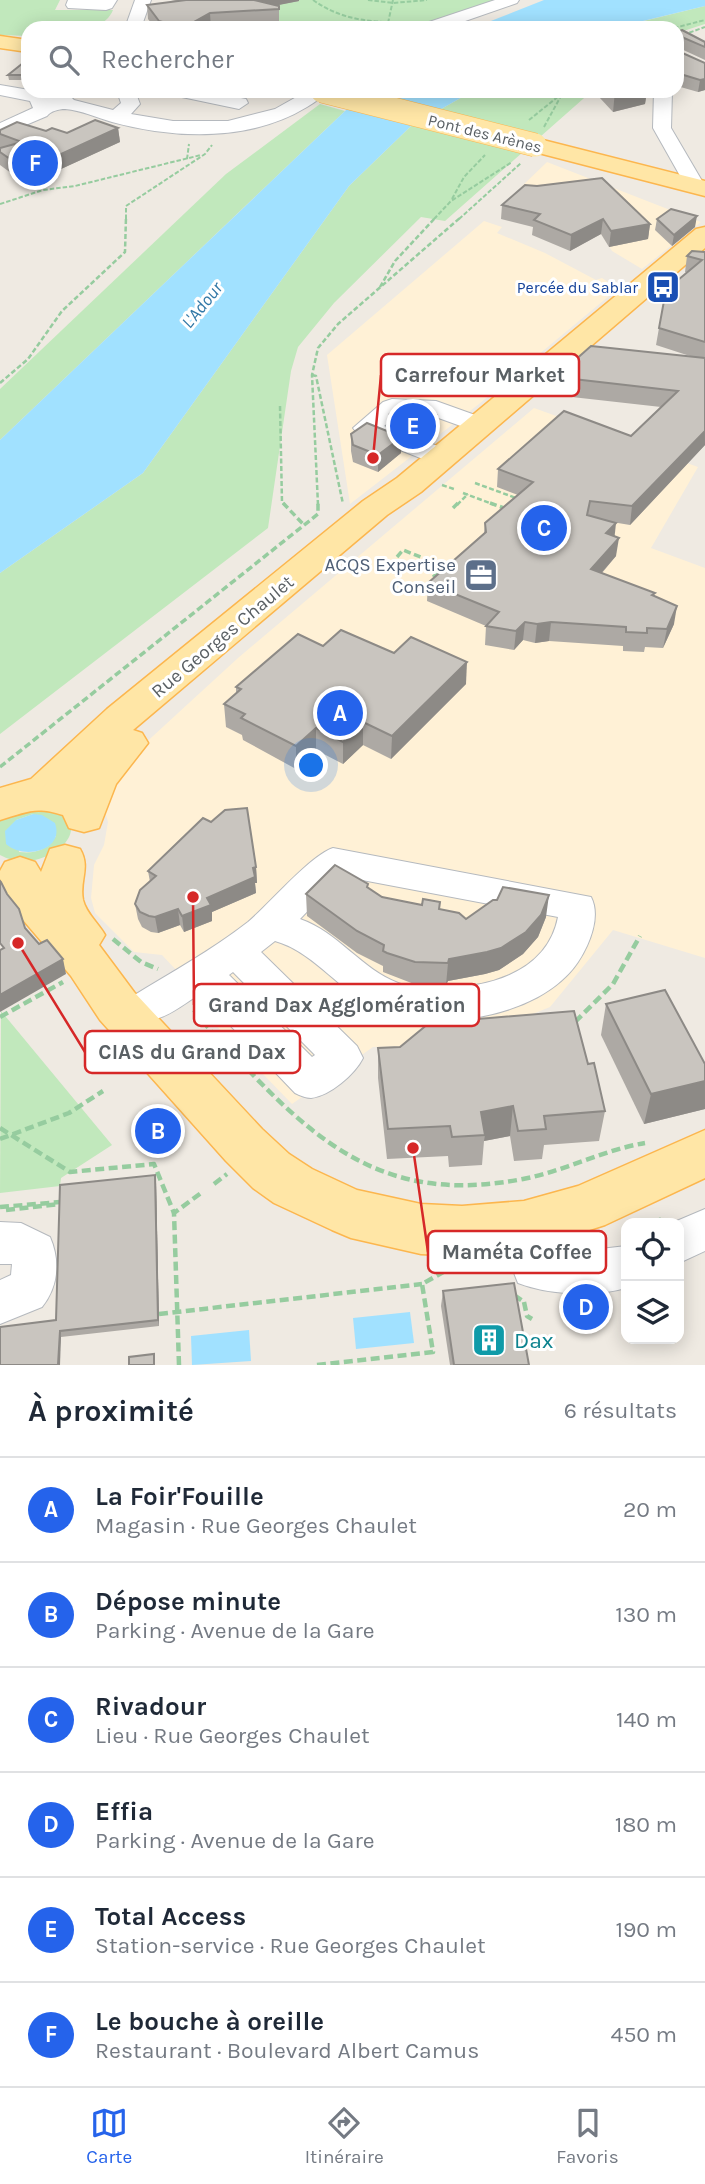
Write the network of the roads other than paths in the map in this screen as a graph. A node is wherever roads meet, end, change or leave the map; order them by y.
1 (76, 0) edge
2 (108, 0) edge
3 (127, 0) edge
4 (144, 0) edge
5 (510, 0) edge
6 (120, 21) edge
7 (138, 21) edge
8 (436, 21) edge
9 (21, 39) edge
10 (0, 40) edge
11 (21, 44) edge
12 (0, 90) edge
13 (21, 93) edge
14 (129, 98) edge
15 (208, 98) edge
16 (309, 98) edge
17 (348, 98) edge
18 (660, 98) edge
19 (55, 99) edge
20 (235, 104) edge
21 (126, 115) junction
22 (0, 120) edge
23 (192, 125) junction
24 (0, 130) edge
25 (702, 192) edge
26 (705, 235) edge
27 (691, 259) edge
28 (480, 425) junction
29 (431, 476) junction
30 (41, 794) junction
31 (0, 805) edge
32 (83, 817) junction
33 (28, 869) edge
34 (268, 924) junction
35 (236, 951) junction
36 (197, 987) junction
37 (147, 1007) junction
38 (705, 1133) edge
39 (705, 1153) edge
40 (524, 1226) junction
41 (705, 1228) edge
42 (684, 1239) edge
43 (0, 1243) edge
44 (621, 1269) edge
45 (0, 1302) edge

1 - 2 street
3 - 6 street
4 - 7 street
5 - 8 street
9 - 10 main road
10 - 11 main road
12 - 13 street
14 - 21 street
15 - 20 street
16 - 23 street
17 - 25 main road, Pont des Arènes, bridge
18 - 25 street
19 - 21 street
19 - 22 street
19 - 24 street
20 - 23 street
21 - 23 street
26 - 27 main road, Rue Georges Chaulet
27 - 28 main road, Rue Georges Chaulet
28 - 29 main road, Rue Georges Chaulet
28 - 29 street
29 - 30 main road, Rue Georges Chaulet
29 - 32 main road, Rue Georges Chaulet
30 - 31 main road
30 - 32 main road
32 - 33 main road, Rue Georges Chaulet
33 - 37 main road
33 - 40 main road
34 - 34 street
34 - 35 street
35 - 36 street
35 - 36 street
36 - 37 street
37 - 38 main road
39 - 40 main road
40 - 44 street
41 - 42 street
43 - 45 street

